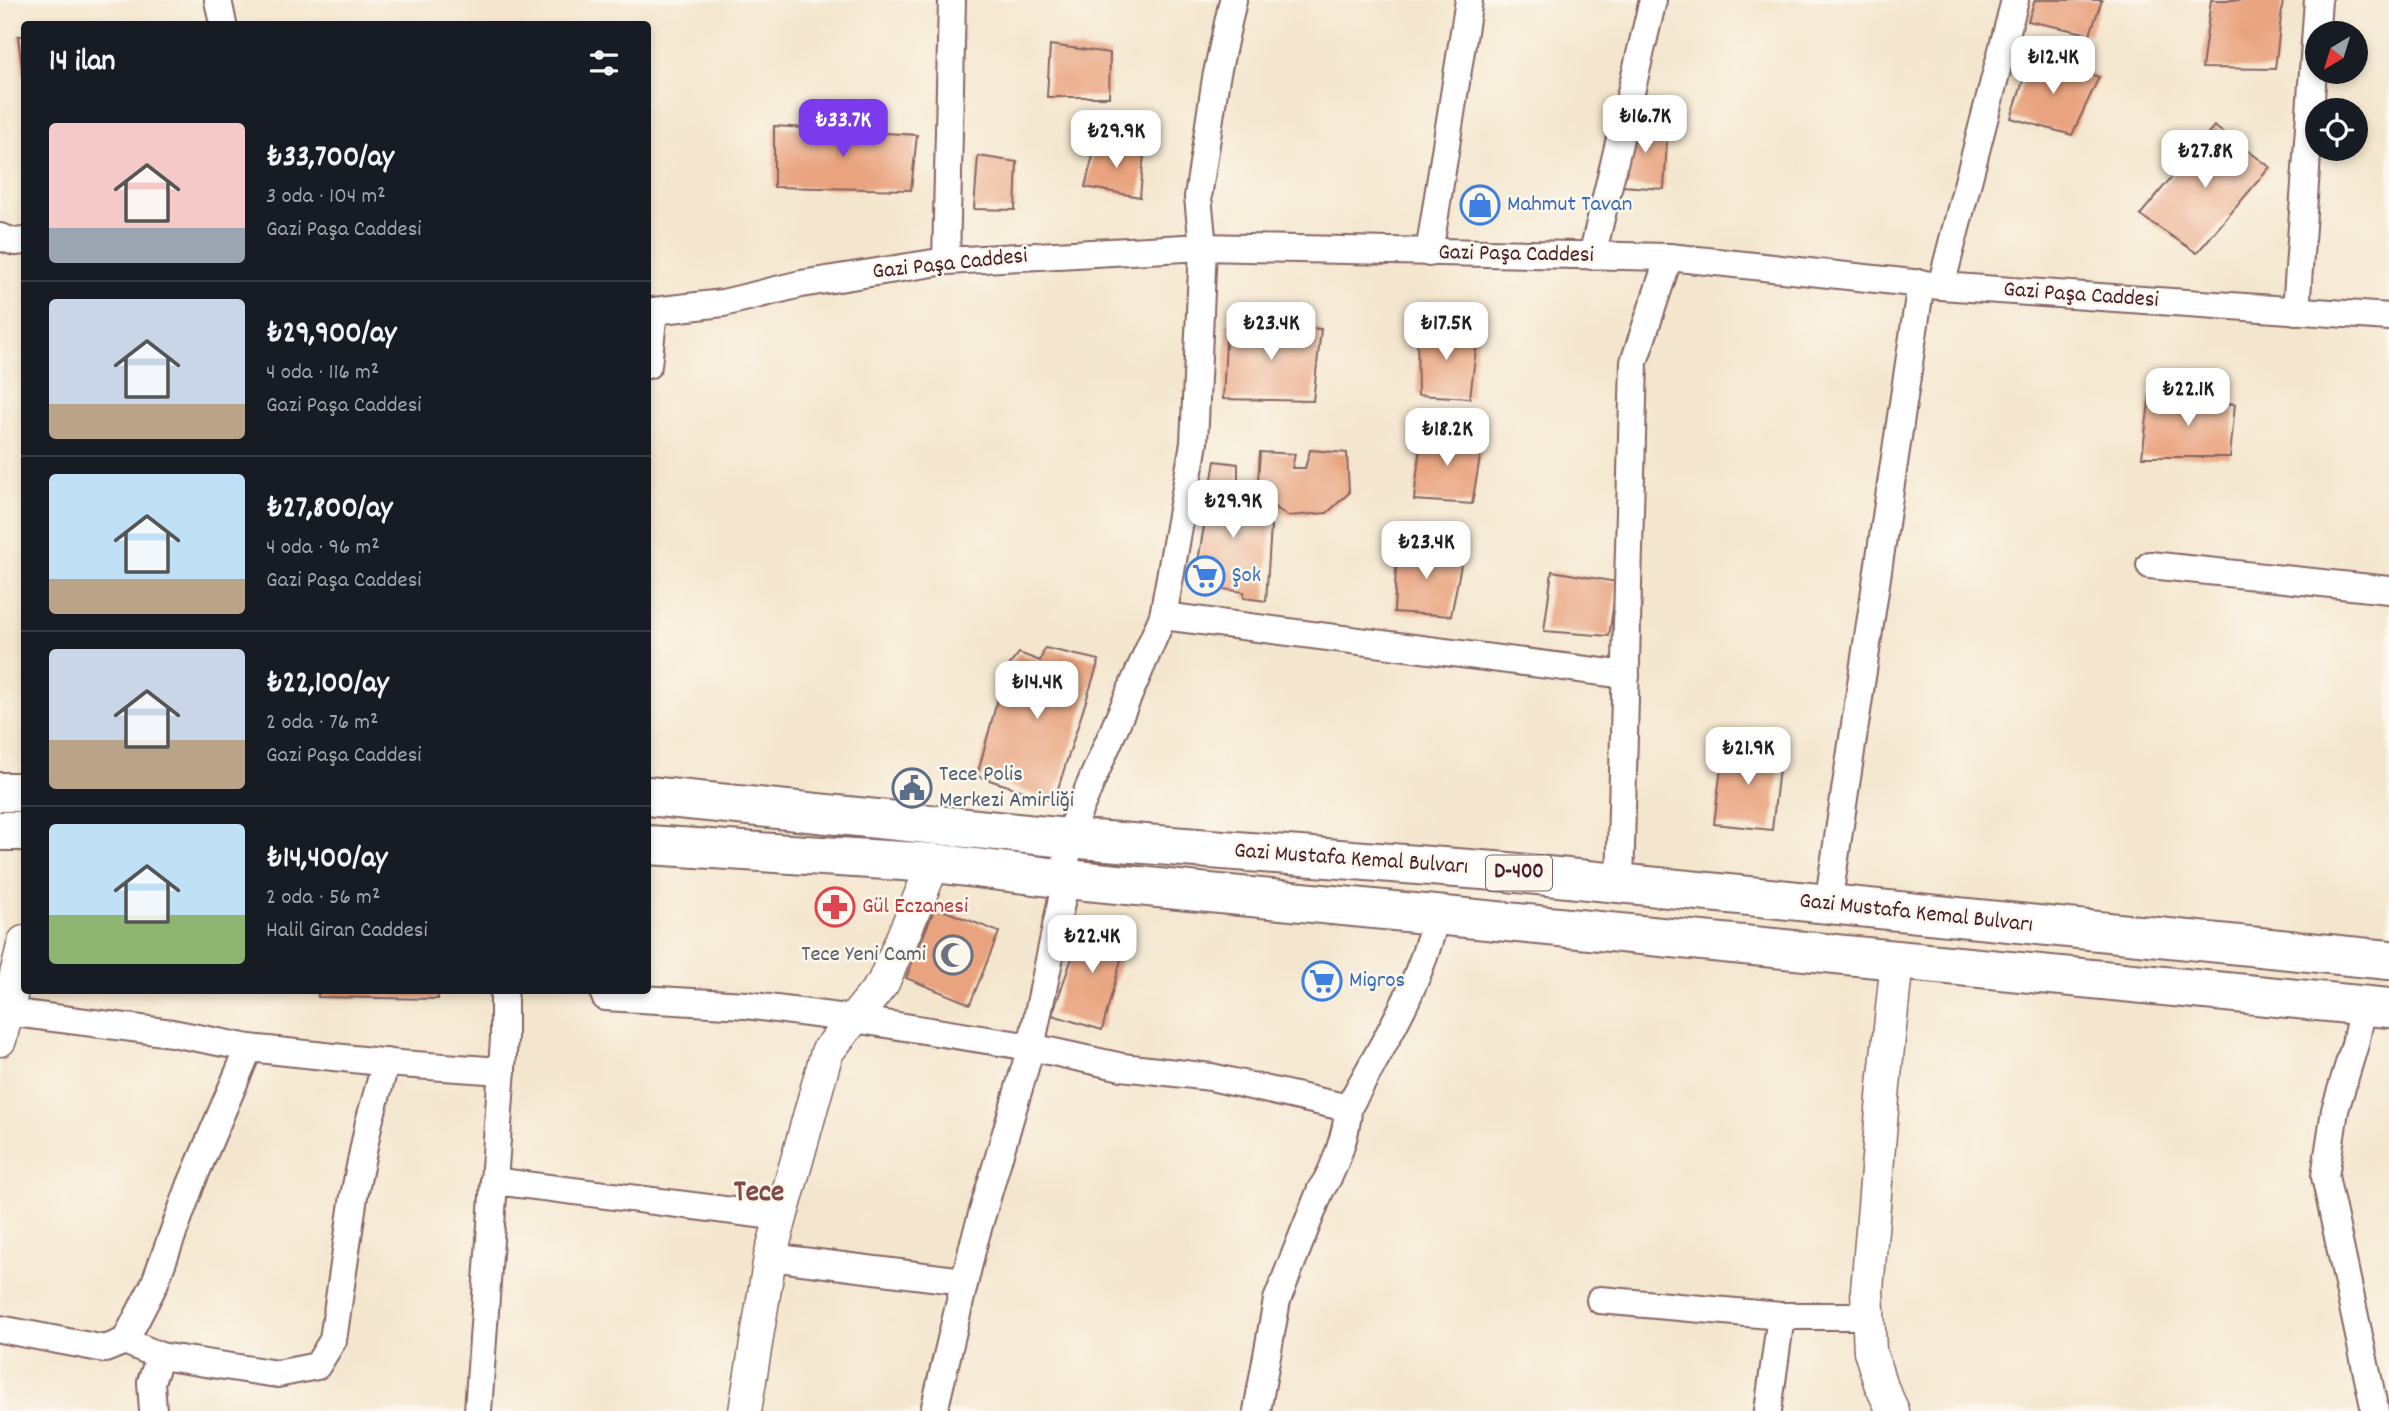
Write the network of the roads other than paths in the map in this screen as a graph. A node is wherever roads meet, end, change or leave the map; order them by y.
1 (218, 0) edge
2 (952, 0) edge
3 (1233, 0) edge
4 (1469, 0) edge
5 (1653, 0) edge
6 (2015, 0) edge
7 (2318, 0) edge
8 (222, 21) edge
9 (0, 237) edge
10 (21, 241) edge
11 (1203, 247) junction
12 (1429, 253) junction
13 (1592, 256) junction
14 (1669, 257) junction
15 (946, 261) junction
16 (1931, 284) junction
17 (2295, 311) junction
18 (651, 313) edge
19 (2389, 317) edge
20 (2150, 565) dead end
21 (2389, 590) edge
22 (1163, 616) junction
23 (1626, 675) junction
24 (0, 792) edge
25 (21, 792) edge
26 (651, 796) edge
27 (0, 831) edge
28 (21, 831) edge
29 (1067, 838) junction
30 (651, 845) edge
31 (934, 863) junction
32 (1066, 878) junction
33 (1620, 884) junction
34 (1828, 905) junction
35 (1436, 915) junction
36 (21, 954) edge
37 (1898, 960) junction
38 (2389, 960) edge
39 (504, 994) edge
40 (604, 994) edge
41 (2376, 1007) edge
42 (854, 1019) junction
43 (3, 1026) edge
44 (1031, 1047) junction
45 (249, 1048) junction
46 (386, 1062) junction
47 (502, 1071) junction
48 (1348, 1108) junction
49 (494, 1181) junction
50 (781, 1217) junction
51 (770, 1257) junction
52 (964, 1281) junction
53 (1600, 1300) dead end
54 (1781, 1316) junction
55 (1868, 1316) junction
56 (0, 1329) edge
57 (125, 1341) junction
58 (160, 1356) junction
59 (153, 1411) edge
60 (478, 1411) edge
61 (745, 1411) edge
62 (934, 1411) edge
63 (1257, 1411) edge
64 (1768, 1411) edge
65 (1893, 1411) edge
66 (2375, 1411) edge

1 - 8 street
2 - 15 street
3 - 11 street
4 - 12 street
5 - 13 street
6 - 16 street
7 - 17 street
9 - 10 street
11 - 12 street, Gazi Paşa Caddesi
11 - 15 street, Gazi Paşa Caddesi
11 - 22 street
12 - 13 street, Gazi Paşa Caddesi
13 - 14 street, Gazi Paşa Caddesi
14 - 16 street, Gazi Paşa Caddesi
14 - 23 street
15 - 18 street, Gazi Paşa Caddesi
16 - 17 street, Gazi Paşa Caddesi
16 - 34 street
17 - 19 street, Gazi Paşa Caddesi
20 - 21 street
22 - 23 street
22 - 29 street
23 - 33 street
24 - 25 highway
26 - 29 highway, Gazi Mustafa Kemal Bulvarı / D-400
27 - 28 highway
29 - 32 street
29 - 33 highway, Gazi Mustafa Kemal Bulvarı / D-400
30 - 31 highway, Gazi Mustafa Kemal Bulvarı / D-400
31 - 32 highway, Gazi Mustafa Kemal Bulvarı / D-400
31 - 42 street
32 - 35 highway, Gazi Mustafa Kemal Bulvarı / D-400
32 - 44 street
33 - 34 highway, Gazi Mustafa Kemal Bulvarı / D-400
34 - 38 highway, Gazi Mustafa Kemal Bulvarı / D-400
35 - 37 highway, Gazi Mustafa Kemal Bulvarı / D-400
35 - 48 street
36 - 43 street
37 - 41 highway, Gazi Mustafa Kemal Bulvarı / D-400
37 - 55 street
39 - 47 street
40 - 42 street
41 - 66 street
42 - 44 street
42 - 50 street
43 - 45 street
44 - 48 street
44 - 52 street
45 - 46 street
45 - 57 street
46 - 47 street
46 - 58 street
47 - 49 street
48 - 63 street
49 - 50 street
49 - 60 street
50 - 51 street
51 - 52 street
51 - 61 street
52 - 62 street
53 - 54 street
54 - 55 street
54 - 64 street
55 - 65 street
56 - 57 street
57 - 58 street
58 - 59 street

